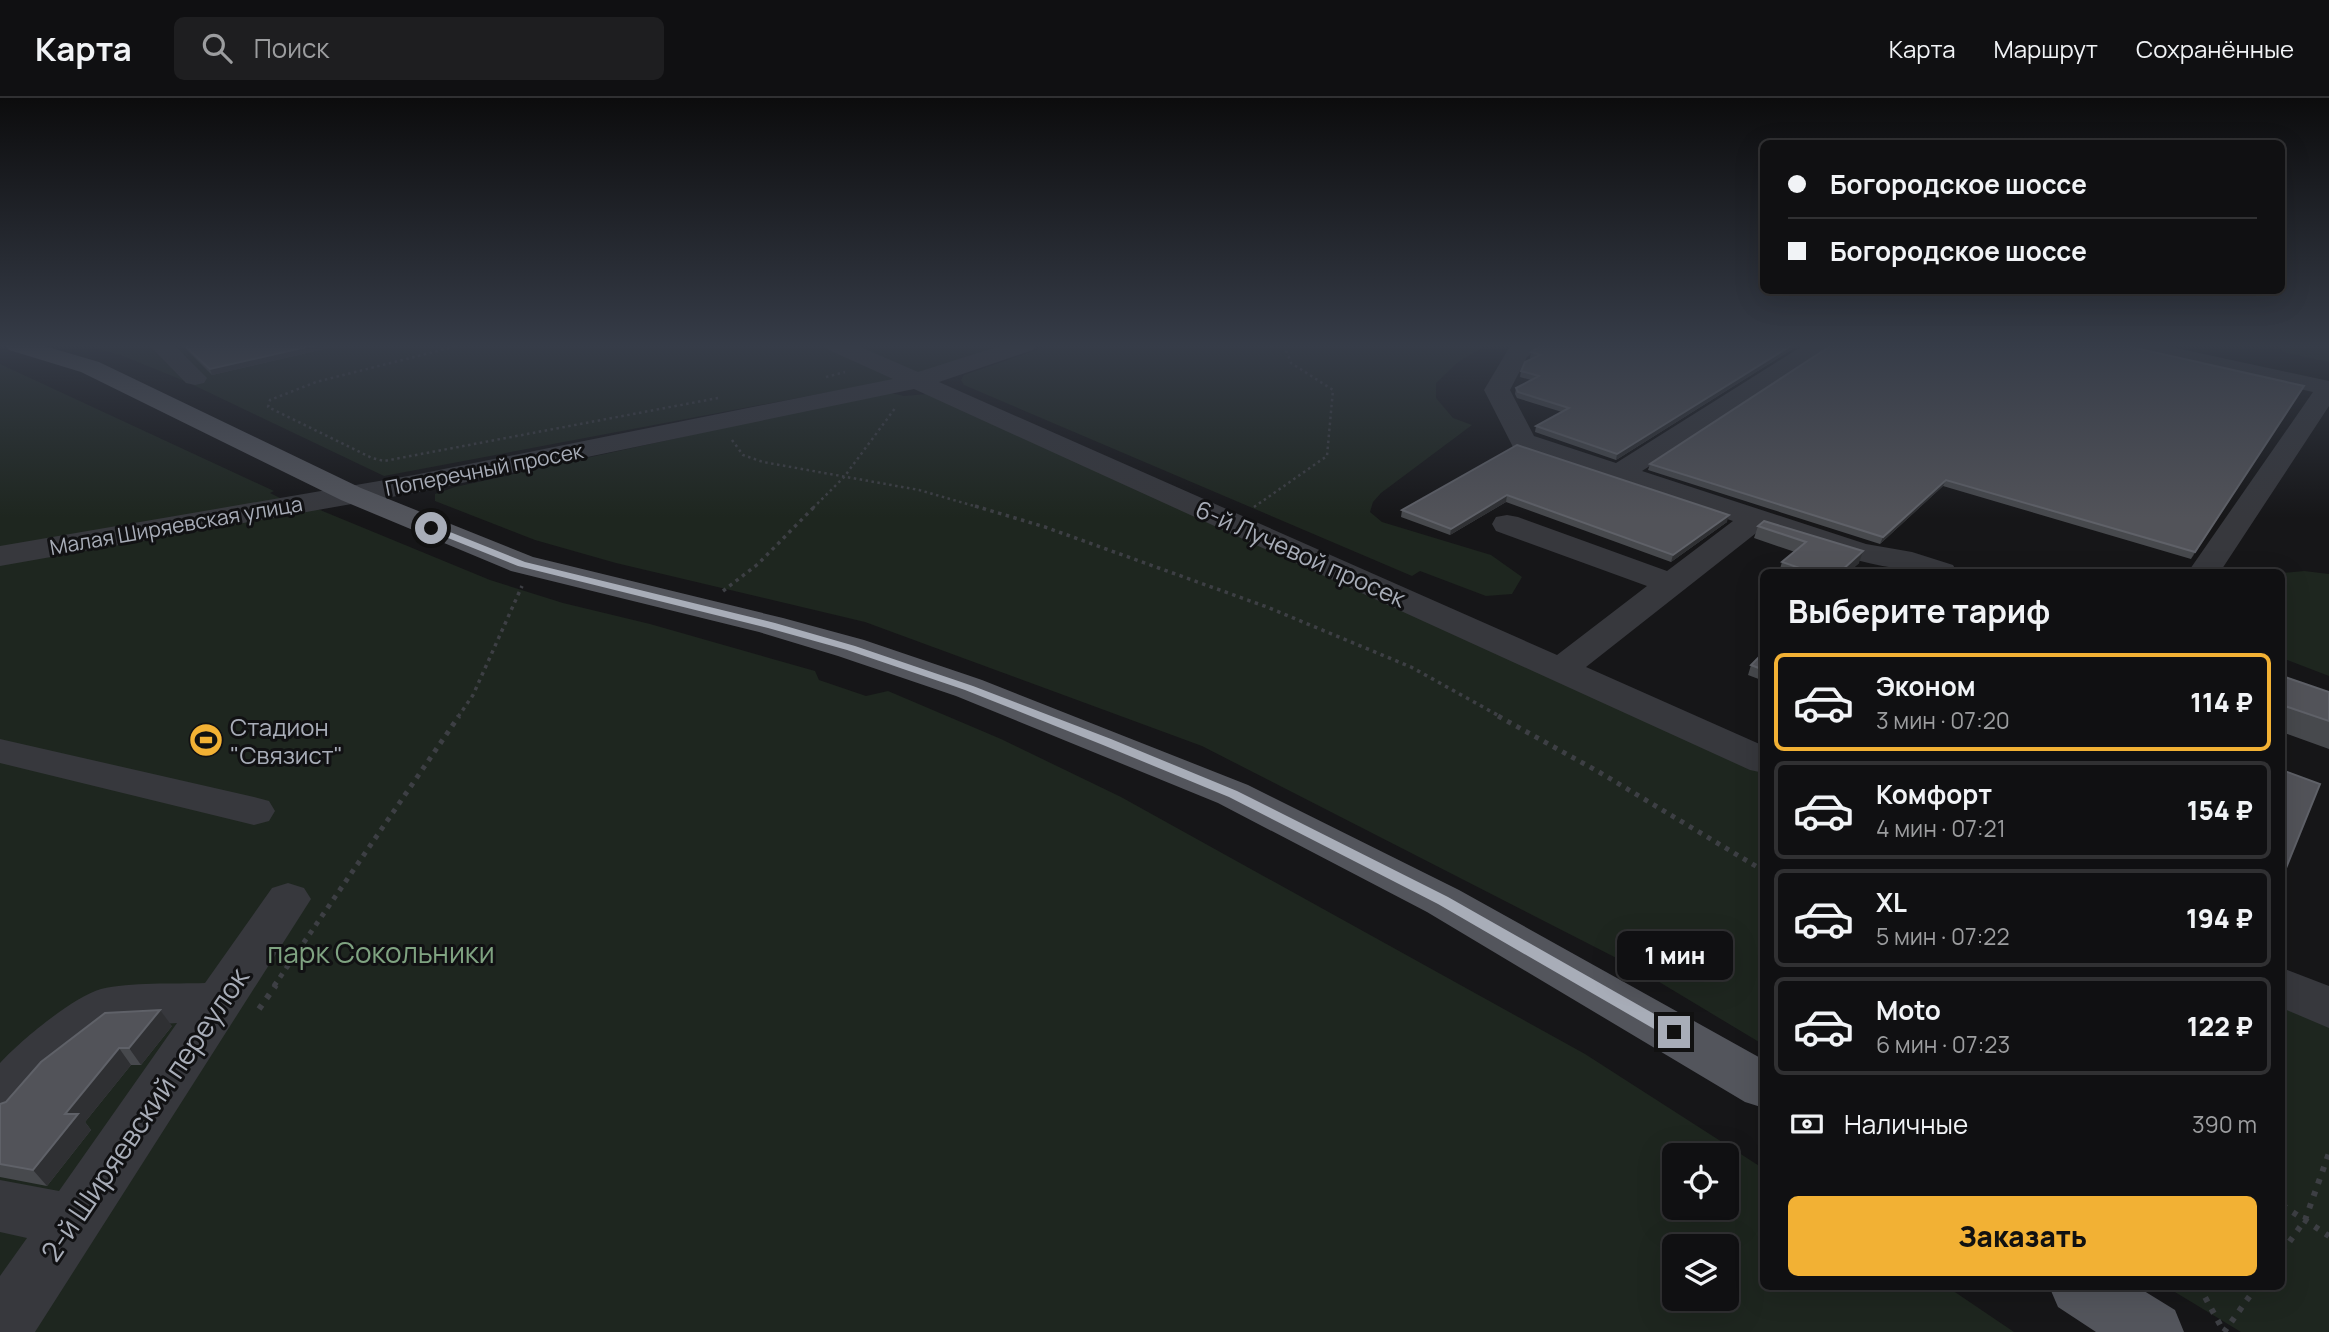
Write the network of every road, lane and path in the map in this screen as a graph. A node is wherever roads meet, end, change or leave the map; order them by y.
1 (163, 403) edge
2 (269, 403) edge
3 (696, 403) edge
4 (839, 403) edge
5 (901, 403) edge
6 (942, 403) edge
7 (1332, 403) edge
8 (1503, 403) edge
9 (1730, 403) edge
10 (2318, 403) edge
11 (721, 435) dead end
12 (1619, 473) junction
13 (844, 477) junction
14 (351, 494) junction
15 (1248, 512) dead end
16 (1756, 518) junction
17 (1507, 524) dead end
18 (0, 556) edge
19 (1932, 569) edge
20 (2206, 569) edge
21 (1672, 584) junction
22 (522, 586) dead end
23 (722, 592) dead end
24 (1560, 670) junction
25 (0, 751) edge
26 (1760, 759) edge
27 (254, 811) dead end
28 (1760, 869) edge
29 (288, 899) dead end
30 (2285, 988) edge
31 (2329, 1008) edge
32 (236, 1009) junction
33 (1760, 1084) edge
34 (0, 1100) edge
35 (2329, 1153) edge
36 (0, 1206) edge
37 (2285, 1207) edge
38 (2305, 1220) junction
39 (73, 1221) junction
40 (2329, 1236) edge
41 (2285, 1248) edge
42 (2086, 1290) edge
43 (2201, 1290) edge
44 (2254, 1290) edge
45 (0, 1329) edge
46 (2151, 1332) edge

1 - 14 main road
2 - 3 path
4 - 14 street, Поперечный просек
5 - 13 path
6 - 24 street, 6-й Лучевой просек
7 - 15 path
8 - 12 street
9 - 12 street
10 - 20 street
11 - 13 path
12 - 16 street
13 - 23 path
13 - 28 path
14 - 18 street, Малая Ширяевская улица
14 - 33 main road
16 - 19 street
16 - 21 street
17 - 21 street
21 - 24 street
22 - 32 path
24 - 26 street, 6-й Лучевой просек
25 - 27 street
29 - 32 street, 2-й Ширяевский переулок
30 - 31 street
32 - 34 street
32 - 39 street, 2-й Ширяевский переулок
35 - 38 path
36 - 39 street
37 - 38 path
38 - 40 path
38 - 41 path
39 - 45 street, 2-й Ширяевский переулок
42 - 46 main road
43 - 44 path

